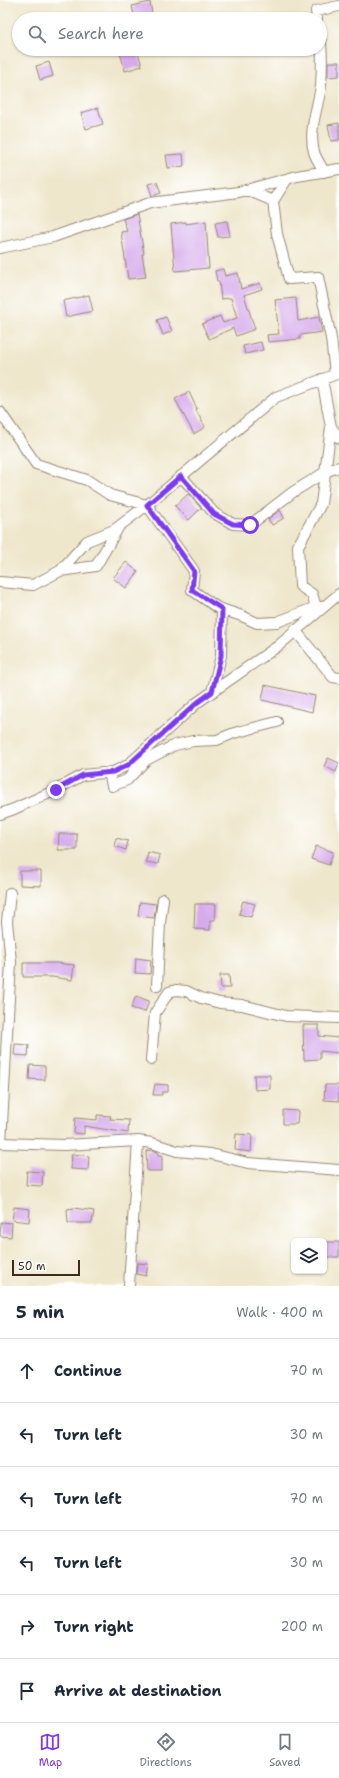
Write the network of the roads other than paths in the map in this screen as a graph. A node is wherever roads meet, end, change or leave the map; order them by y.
1 (339, 6) edge
2 (316, 12) edge
3 (322, 56) edge
4 (339, 169) edge
5 (324, 172) junction
6 (287, 179) junction
7 (247, 190) junction
8 (273, 201) junction
9 (0, 248) edge
10 (337, 373) edge
11 (322, 379) junction
12 (0, 412) edge
13 (331, 427) junction
14 (339, 438) edge
15 (339, 467) edge
16 (325, 473) junction
17 (181, 476) junction
18 (147, 505) junction
19 (119, 526) junction
20 (60, 571) junction
21 (0, 582) edge
22 (339, 594) edge
23 (319, 607) junction
24 (222, 609) junction
25 (295, 630) junction
26 (339, 678) edge
27 (212, 692) junction
28 (277, 722) dead end
29 (109, 772) junction
30 (0, 814) edge
31 (10, 893) dead end
32 (163, 899) dead end
33 (157, 986) junction
34 (173, 991) junction
35 (158, 1008) junction
36 (339, 1018) edge
37 (151, 1060) dead end
38 (138, 1141) junction
39 (0, 1143) edge
40 (339, 1170) edge
41 (129, 1286) edge

1 - 2 street
3 - 5 street
4 - 5 street
5 - 6 street
6 - 7 street
6 - 8 street
7 - 8 street
7 - 9 street
8 - 10 street
10 - 11 street
11 - 13 street
11 - 17 street
12 - 18 street
13 - 14 street
13 - 16 street
15 - 16 street
16 - 17 street
16 - 23 street
17 - 18 street
18 - 19 street
18 - 24 street
19 - 20 street
19 - 20 street
20 - 21 street
22 - 23 street
23 - 24 street
23 - 25 street
24 - 27 street
25 - 26 street
25 - 27 street
27 - 29 street
28 - 29 street
29 - 30 street
31 - 39 street
32 - 33 street
33 - 34 street
33 - 35 street
34 - 35 street
34 - 36 street
35 - 37 street
38 - 39 street
38 - 40 street
38 - 41 street

